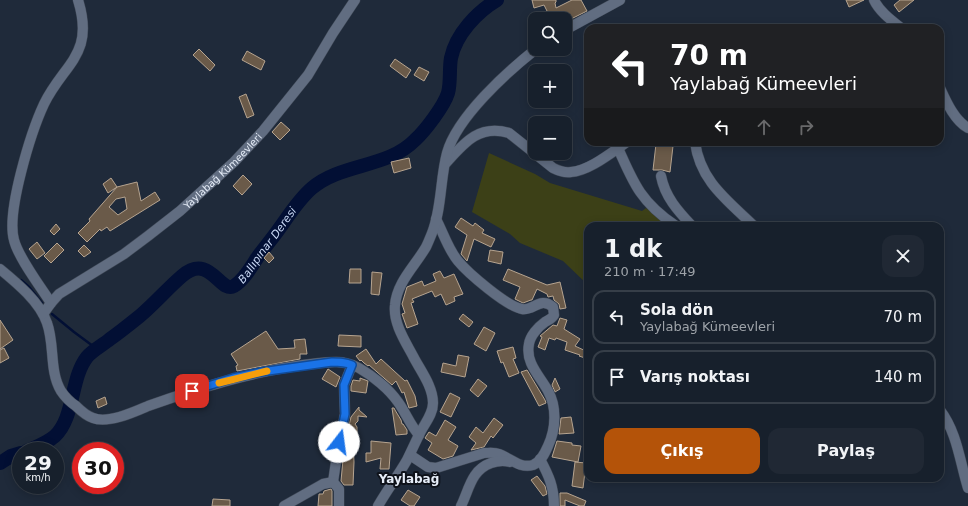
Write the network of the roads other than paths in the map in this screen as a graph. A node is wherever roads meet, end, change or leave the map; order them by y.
1 (78, 0) edge
2 (355, 0) edge
3 (620, 0) edge
4 (874, 0) edge
5 (896, 24) edge
6 (572, 26) edge
7 (528, 56) edge
8 (944, 97) edge
9 (968, 128) edge
10 (621, 146) edge
11 (696, 146) edge
12 (618, 148) junction
13 (445, 165) junction
14 (662, 176) dead end
15 (436, 219) junction
16 (671, 222) edge
17 (689, 222) edge
18 (749, 222) edge
19 (0, 269) edge
20 (51, 303) junction
21 (43, 314) junction
22 (352, 365) junction
23 (944, 417) edge
24 (419, 435) junction
25 (410, 455) junction
26 (540, 459) junction
27 (517, 464) junction
28 (333, 482) junction
29 (968, 488) edge
30 (284, 506) edge
31 (339, 506) edge
32 (378, 506) edge
33 (461, 506) edge
34 (554, 506) edge

1 - 20 street
2 - 20 street, Yaylabağ Kümeevleri
3 - 6 street
4 - 5 street
7 - 13 street
8 - 9 street
10 - 12 street
11 - 18 street
12 - 13 street
12 - 16 street
13 - 15 street
14 - 17 street
15 - 24 street
15 - 26 street
19 - 21 street
20 - 21 street, Yaylabağ Kümeevleri
21 - 22 street
22 - 24 street
22 - 28 street
23 - 29 street
24 - 25 street
25 - 27 street
25 - 32 street
26 - 27 street
26 - 34 street
27 - 33 street
28 - 30 street
28 - 31 street

